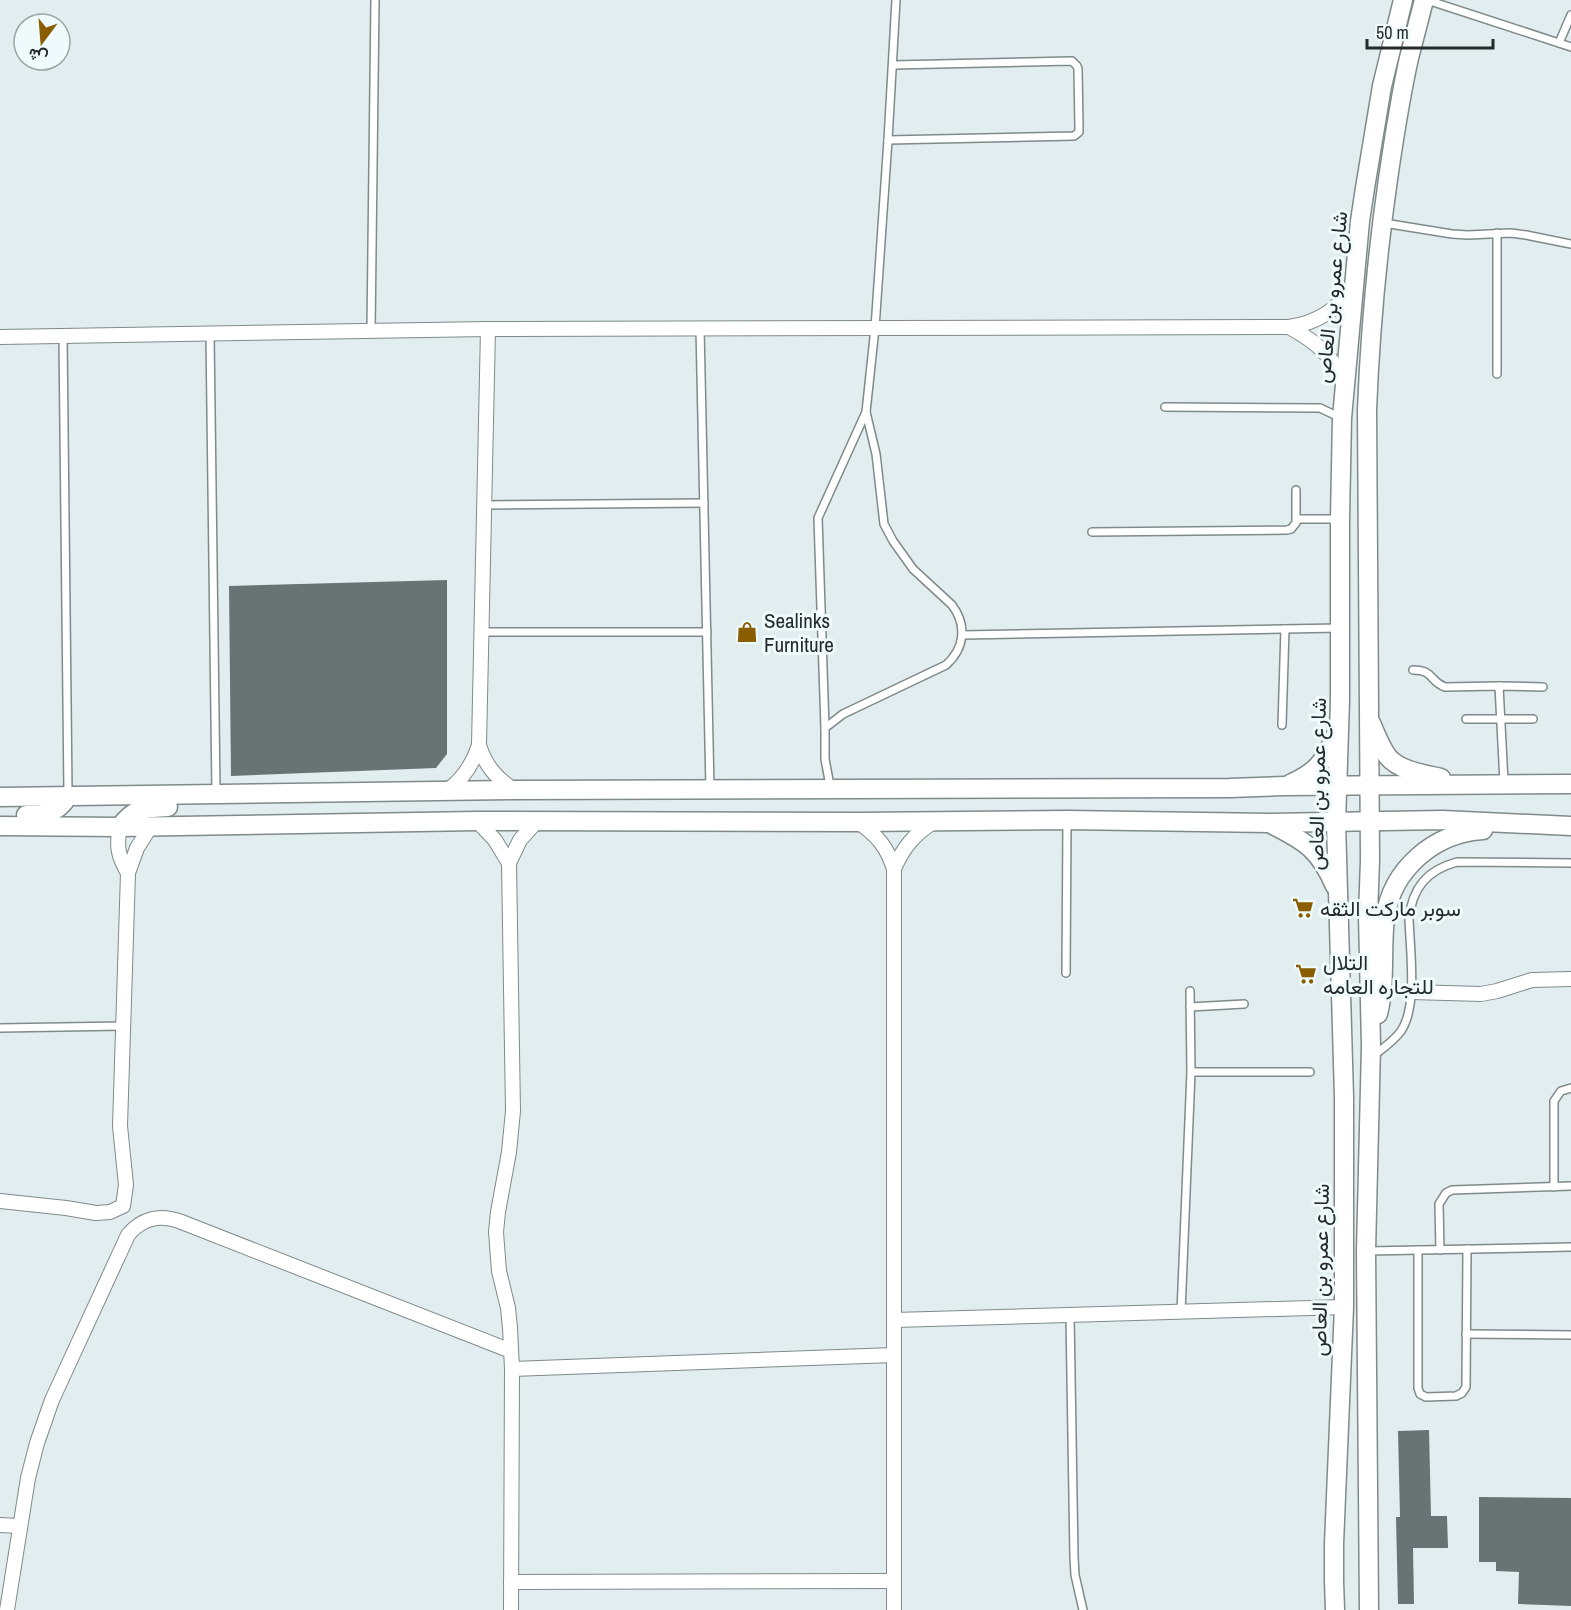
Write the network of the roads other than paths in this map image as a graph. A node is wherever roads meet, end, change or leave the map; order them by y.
1 (375, 0) edge
2 (896, 0) edge
3 (1403, 0) edge
4 (1425, 0) edge
5 (1571, 15) edge
6 (1559, 43) junction
7 (1571, 47) edge
8 (893, 65) junction
9 (888, 140) junction
10 (1381, 222) junction
11 (1497, 233) junction
12 (1571, 244) edge
13 (1353, 286) junction
14 (875, 327) junction
15 (1289, 327) junction
16 (700, 328) junction
17 (488, 329) junction
18 (371, 331) junction
19 (210, 334) junction
20 (63, 336) junction
21 (0, 337) edge
22 (1497, 374) dead end
23 (1344, 388) junction
24 (1165, 407) dead end
25 (866, 412) junction
26 (1342, 418) junction
27 (1296, 490) dead end
28 (704, 503) junction
29 (484, 505) junction
30 (1297, 519) junction
31 (1340, 519) junction
32 (1092, 532) dead end
33 (1339, 628) junction
34 (1285, 629) junction
35 (481, 632) junction
36 (707, 632) junction
37 (962, 635) junction
38 (1413, 670) dead end
39 (1499, 686) junction
40 (1543, 687) dead end
41 (1466, 719) dead end
42 (1501, 719) junction
43 (1533, 719) dead end
44 (1369, 720) junction
45 (1340, 723) junction
46 (1282, 725) dead end
47 (825, 728) junction
48 (478, 745) junction
49 (1571, 784) edge
50 (1472, 785) junction
51 (1504, 785) junction
52 (1284, 786) junction
53 (1336, 786) junction
54 (1370, 786) junction
55 (514, 789) junction
56 (710, 789) junction
57 (831, 789) junction
58 (448, 790) junction
59 (216, 795) junction
60 (68, 796) junction
61 (0, 797) edge
62 (0, 814) edge
63 (1067, 820) junction
64 (477, 821) junction
65 (537, 821) junction
66 (936, 821) junction
67 (858, 822) junction
68 (1370, 822) junction
69 (1269, 823) junction
70 (1336, 823) junction
71 (0, 826) edge
72 (151, 826) junction
73 (1571, 826) edge
74 (120, 827) junction
75 (1571, 831) edge
76 (509, 863) junction
77 (1571, 863) edge
78 (894, 869) junction
79 (128, 873) junction
80 (1339, 895) junction
81 (1066, 973) dead end
82 (1571, 979) edge
83 (1190, 992) dead end
84 (1411, 992) junction
85 (1244, 1004) dead end
86 (1190, 1006) junction
87 (123, 1026) junction
88 (0, 1028) edge
89 (1370, 1036) junction
90 (1371, 1058) junction
91 (1191, 1072) junction
92 (1310, 1072) dead end
93 (1571, 1088) edge
94 (1571, 1186) edge
95 (1554, 1187) junction
96 (0, 1201) edge
97 (123, 1206) junction
98 (140, 1224) junction
99 (1571, 1247) edge
100 (1467, 1249) junction
101 (1418, 1250) junction
102 (1440, 1250) junction
103 (1366, 1251) junction
104 (1344, 1307) junction
105 (1181, 1312) junction
106 (1071, 1316) junction
107 (894, 1320) junction
108 (1466, 1335) junction
109 (1571, 1335) edge
110 (511, 1351) junction
111 (894, 1355) junction
112 (512, 1369) junction
113 (0, 1525) edge
114 (20, 1526) junction
115 (893, 1581) junction
116 (511, 1582) junction
117 (7, 1610) edge
118 (511, 1610) edge
119 (894, 1610) edge
120 (1083, 1610) edge
121 (1335, 1610) edge
122 (1369, 1610) edge

1 - 18 lane
2 - 8 lane
3 - 13 main road, شارع عمرو بن العاص
4 - 6 lane
4 - 10 main road, شارع عمرو بن العاص
5 - 6 lane
6 - 7 lane
8 - 9 lane
8 - 9 lane
9 - 14 lane
10 - 11 lane
10 - 44 main road, شارع عمرو بن العاص
11 - 12 lane
11 - 22 lane
13 - 15 street
13 - 23 main road, شارع عمرو بن العاص
14 - 15 street
14 - 16 street
14 - 25 lane
15 - 23 street
16 - 17 street
16 - 28 lane
17 - 18 street
17 - 29 street
18 - 19 street
19 - 20 street
19 - 59 lane
20 - 21 street
20 - 60 lane
23 - 26 main road, شارع عمرو بن العاص
24 - 26 lane
25 - 37 lane
25 - 47 lane
26 - 31 main road, شارع عمرو بن العاص
27 - 30 lane
28 - 29 lane
28 - 36 lane
29 - 35 street
30 - 31 lane
30 - 32 lane
31 - 33 main road, شارع عمرو بن العاص
33 - 34 lane
33 - 45 main road, شارع عمرو بن العاص
34 - 37 lane
34 - 46 lane
35 - 36 lane
35 - 48 street
36 - 56 lane
37 - 47 lane
38 - 39 lane
39 - 40 lane
39 - 42 lane
41 - 42 lane
42 - 43 lane
42 - 51 lane
44 - 50 main road
44 - 54 main road, شارع عمرو بن العاص
45 - 52 main road
45 - 53 main road, شارع عمرو بن العاص
47 - 57 lane
48 - 55 street
48 - 58 street
49 - 51 main road
50 - 51 main road
50 - 54 main road
52 - 53 main road
52 - 57 main road
53 - 54 main road
53 - 70 main road, شارع عمرو بن العاص
54 - 68 main road, شارع عمرو بن العاص
55 - 56 main road
55 - 58 main road
56 - 57 main road
58 - 59 main road
59 - 60 main road
59 - 74 main road
60 - 61 main road
60 - 62 main road
63 - 66 main road
63 - 69 main road
63 - 81 lane
64 - 65 main road
64 - 72 main road
64 - 76 street
65 - 67 main road
65 - 76 street
66 - 67 main road
66 - 78 street
67 - 78 street
68 - 70 main road
68 - 73 main road
68 - 89 main road, شارع عمرو بن العاص
69 - 70 main road
69 - 80 main road
70 - 80 main road, شارع عمرو بن العاص
71 - 74 main road
72 - 74 main road
72 - 79 street
74 - 79 street
75 - 89 main road
76 - 110 street
77 - 84 lane
78 - 107 street
79 - 87 street
80 - 104 main road, شارع عمرو بن العاص
82 - 84 street
83 - 86 lane
84 - 90 lane
85 - 86 lane
86 - 91 lane
87 - 88 lane
87 - 97 street
89 - 90 main road, شارع عمرو بن العاص
90 - 103 main road, شارع عمرو بن العاص
91 - 92 lane
91 - 105 lane
93 - 95 lane
94 - 95 lane
95 - 102 lane
96 - 97 street
97 - 98 street
98 - 110 street
98 - 114 street
99 - 100 lane
100 - 102 lane
100 - 108 lane
101 - 102 lane
101 - 103 lane
101 - 108 lane
103 - 122 main road, شارع عمرو بن العاص
104 - 105 street
104 - 121 main road, شارع عمرو بن العاص
105 - 106 street
106 - 107 street
106 - 120 lane
107 - 111 street
108 - 109 lane
110 - 112 street
111 - 112 street
111 - 115 street
112 - 116 street
113 - 114 street
114 - 117 street
115 - 116 street
115 - 119 street
116 - 118 street

